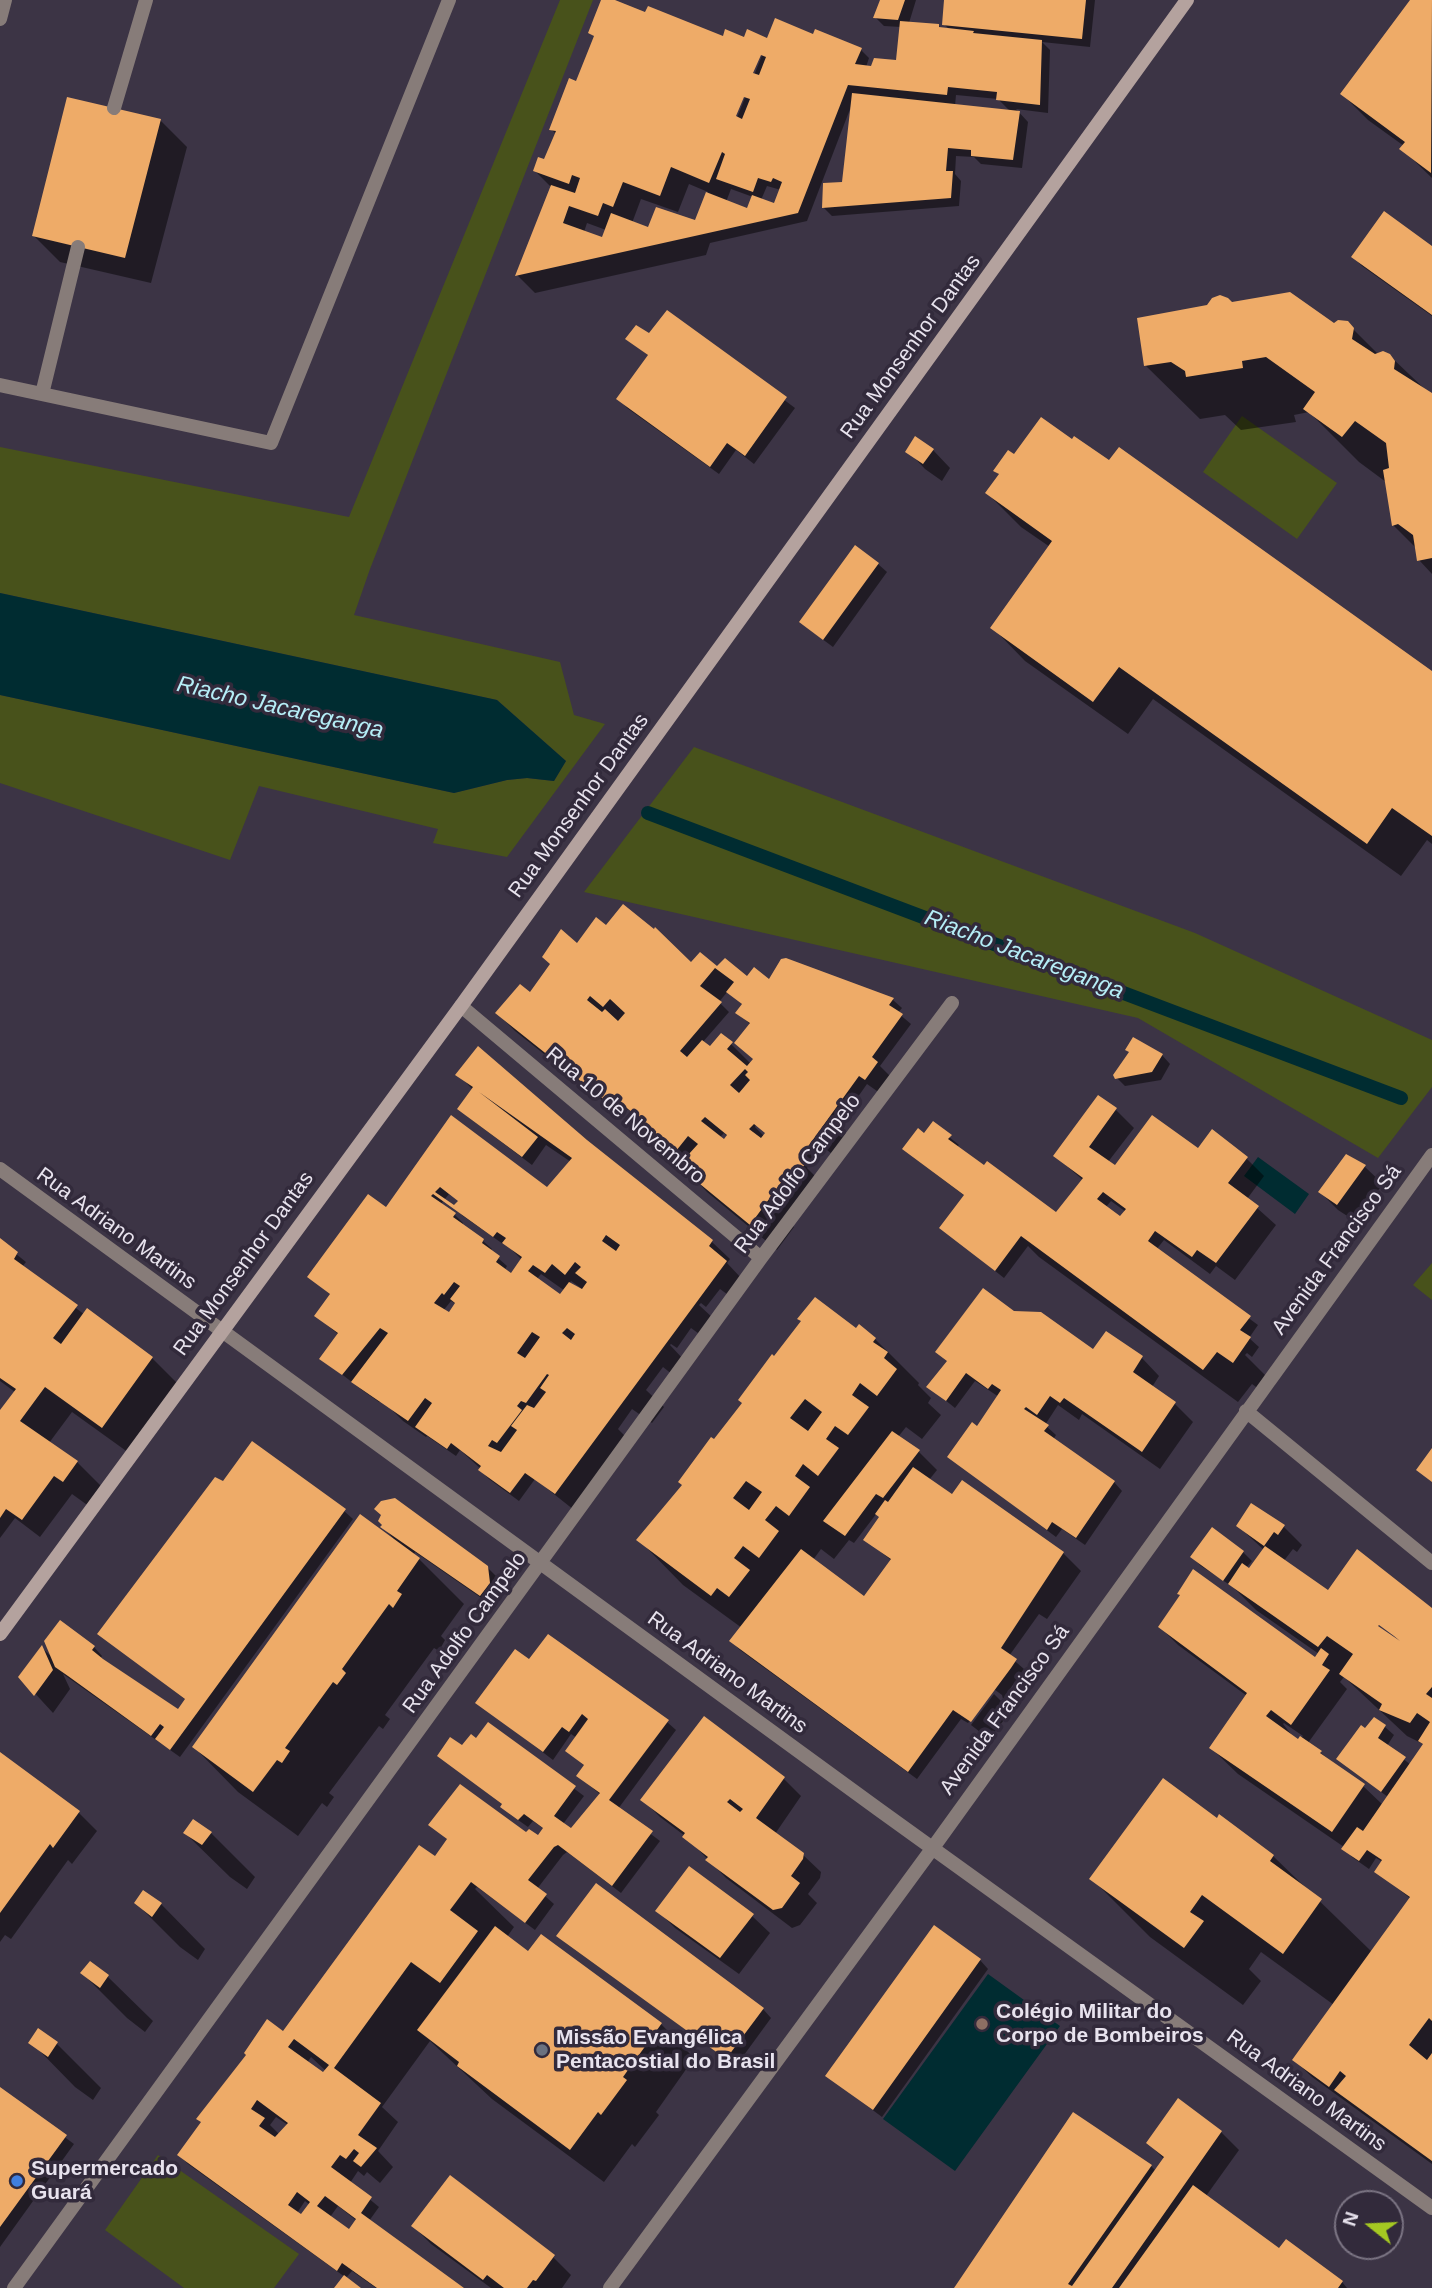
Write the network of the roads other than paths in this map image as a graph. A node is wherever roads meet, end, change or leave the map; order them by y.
1 (5, 0) edge
2 (146, 0) edge
3 (449, 0) edge
4 (1187, 0) edge
5 (0, 19) edge
6 (114, 108) dead end
7 (78, 247) dead end
8 (0, 385) edge
9 (42, 394) junction
10 (952, 1003) dead end
11 (461, 1006) junction
12 (1432, 1155) edge
13 (0, 1169) edge
14 (761, 1258) junction
15 (220, 1332) junction
16 (1246, 1411) junction
17 (1432, 1563) edge
18 (541, 1564) junction
19 (0, 1634) edge
20 (932, 1849) junction
21 (1432, 2208) edge
22 (14, 2288) edge
23 (610, 2288) edge

1 - 5 street
2 - 6 street
3 - 9 street
4 - 11 main road, Rua Monsenhor Dantas
7 - 9 street
8 - 9 street
10 - 14 street, Rua Adolfo Campelo
11 - 14 street, Rua 10 de Novembro
11 - 15 main road, Rua Monsenhor Dantas
12 - 16 street, Avenida Francisco Sá
13 - 15 street, Rua Adriano Martins
14 - 18 street, Rua Adolfo Campelo
15 - 18 street, Rua Adriano Martins
15 - 19 main road, Rua Monsenhor Dantas
16 - 17 street
16 - 20 street, Avenida Francisco Sá
18 - 20 street, Rua Adriano Martins
18 - 22 street, Rua Adolfo Campelo
20 - 21 street, Rua Adriano Martins
20 - 23 street, Avenida Francisco Sá

